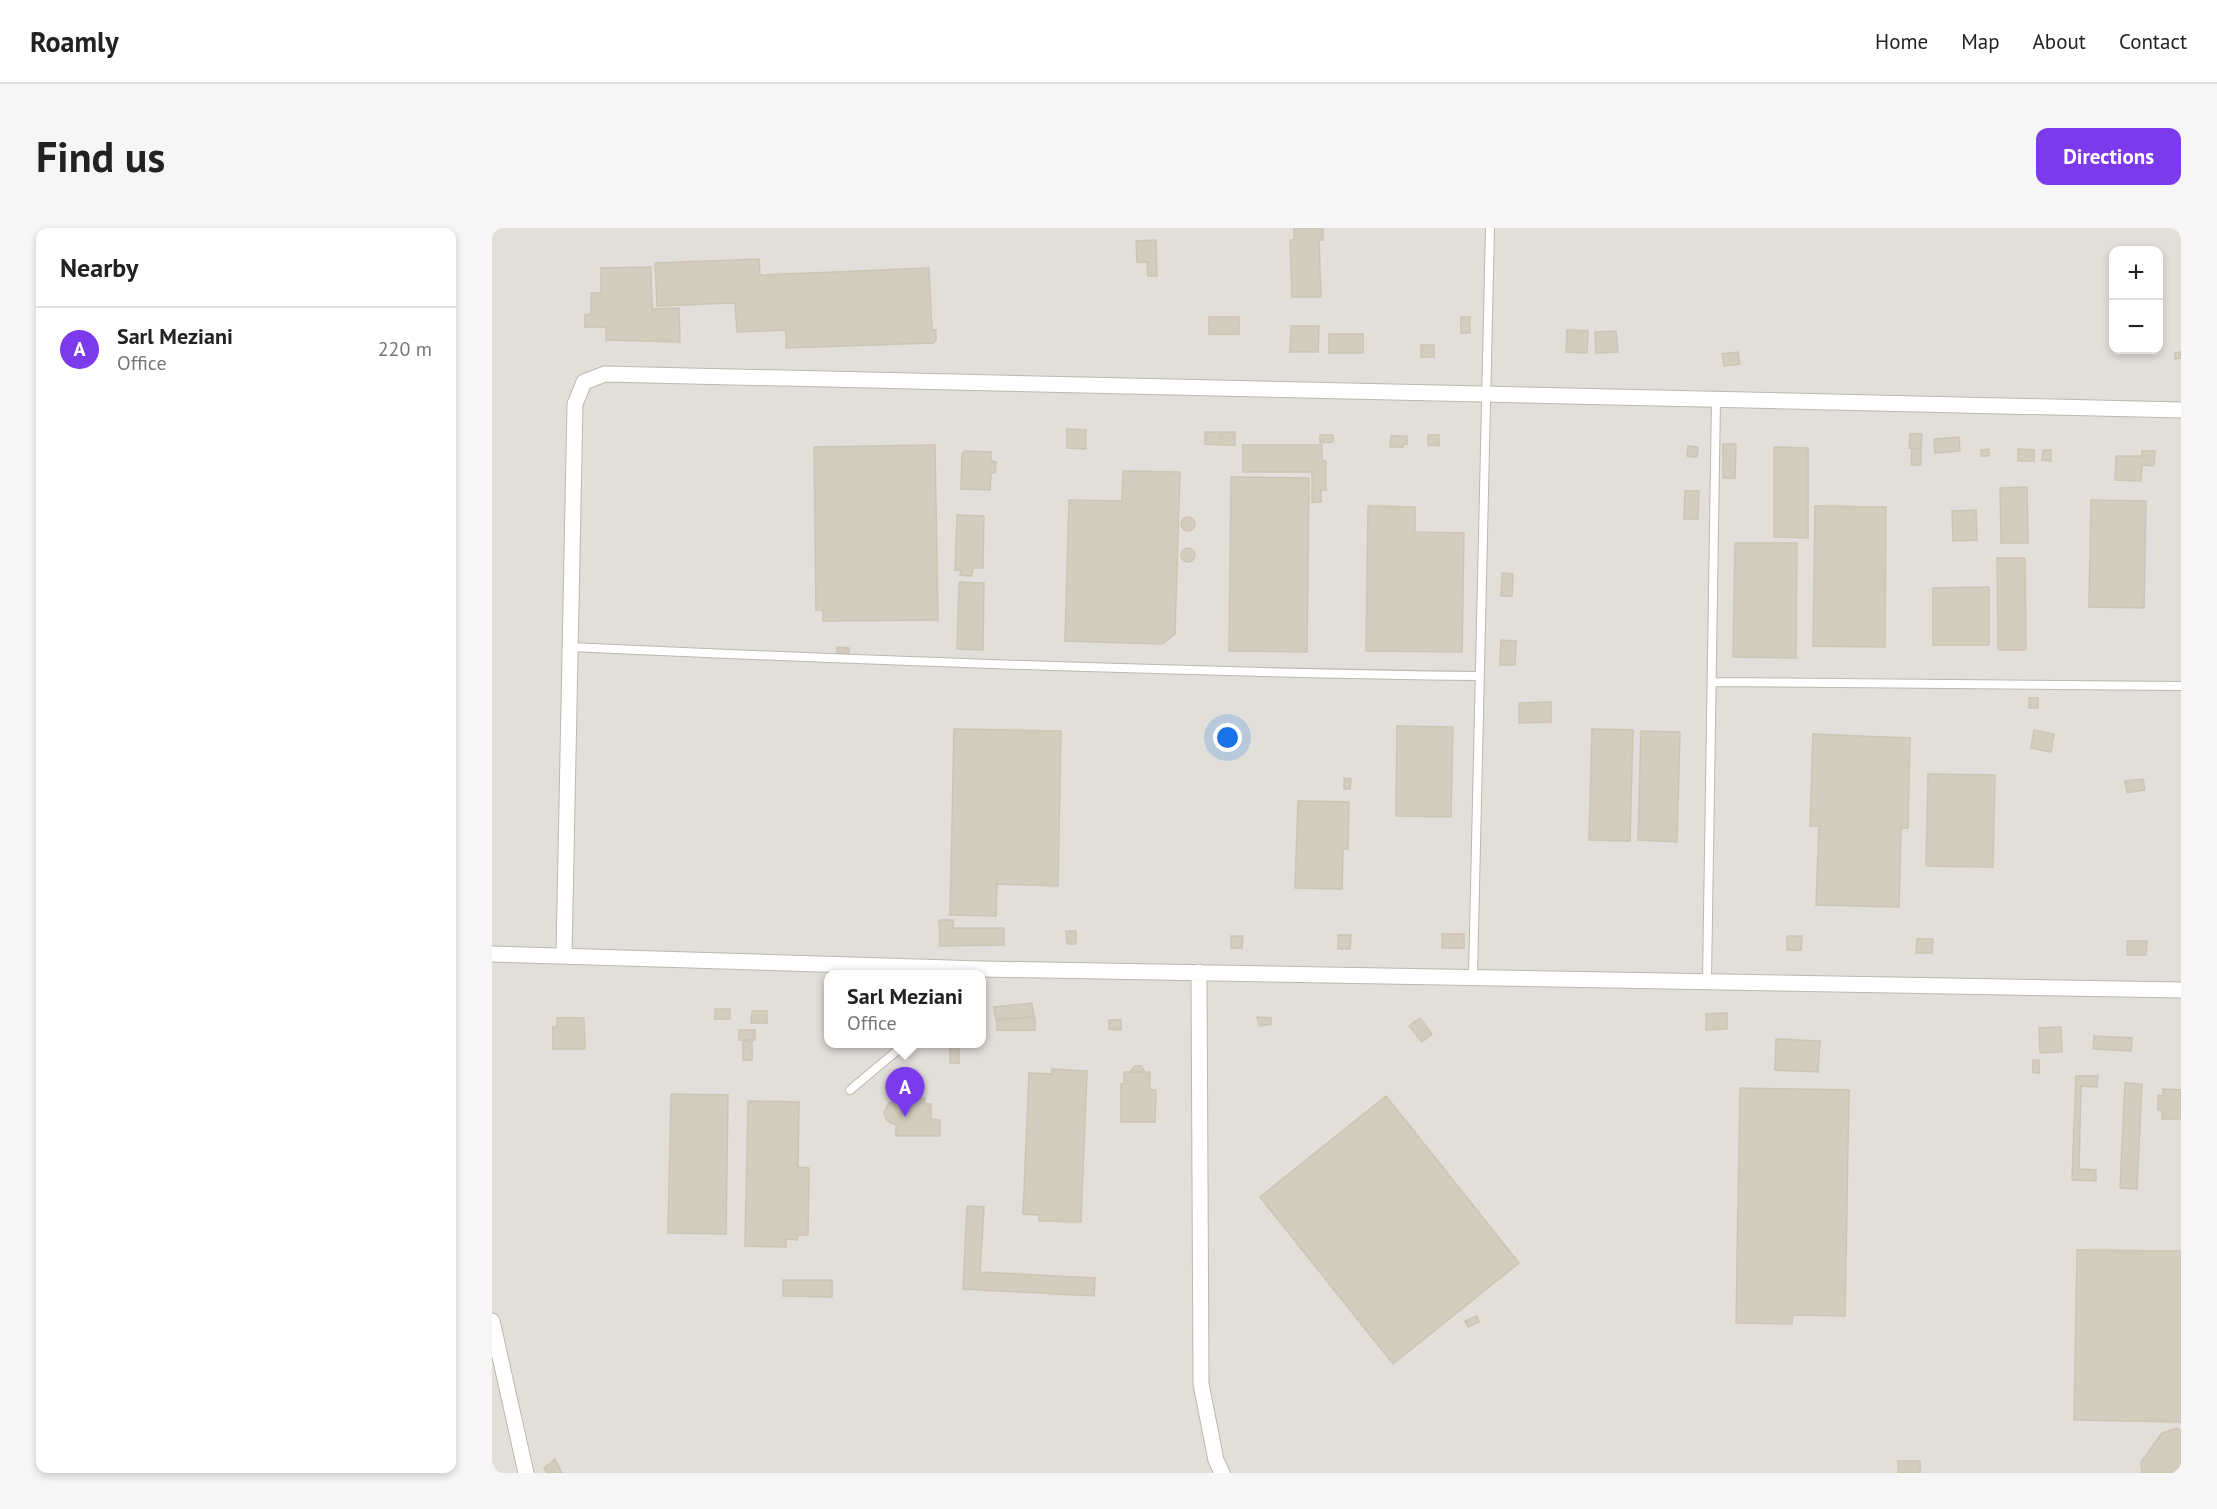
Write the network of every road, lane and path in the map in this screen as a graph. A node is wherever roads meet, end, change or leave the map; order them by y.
1 (1490, 228) edge
2 (1486, 394) junction
3 (1716, 399) junction
4 (2181, 410) edge
5 (571, 647) junction
6 (1479, 676) junction
7 (1712, 682) junction
8 (2181, 686) edge
9 (492, 954) edge
10 (564, 955) junction
11 (915, 970) edge
12 (986, 971) edge
13 (1199, 972) junction
14 (1473, 976) junction
15 (1707, 980) junction
16 (2181, 990) edge
17 (900, 1048) edge
18 (850, 1090) dead end
19 (492, 1321) edge
20 (526, 1473) edge
21 (1222, 1473) edge

1 - 2 lane
2 - 3 street
2 - 5 street
2 - 6 lane
3 - 4 street
3 - 7 lane
5 - 6 lane
5 - 10 street
6 - 14 lane
7 - 8 lane
7 - 15 lane
9 - 10 street
10 - 11 street
12 - 13 street
13 - 14 street
13 - 21 street
14 - 15 street
15 - 16 street
17 - 18 lane
19 - 20 street

